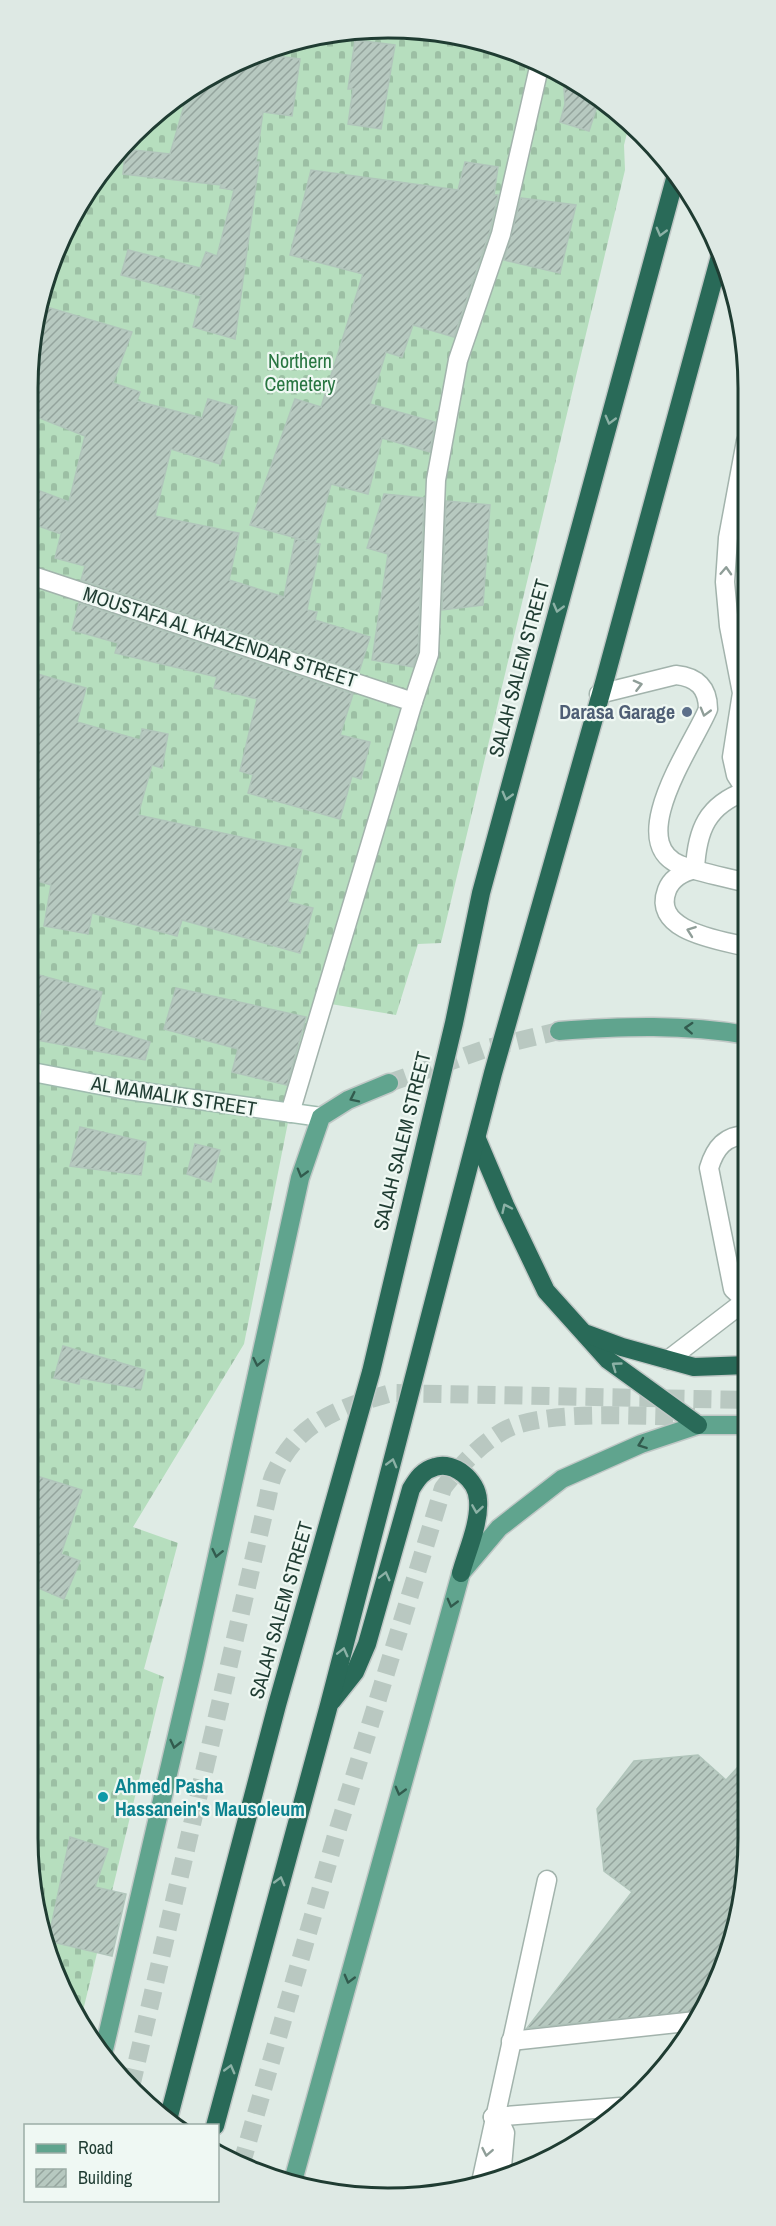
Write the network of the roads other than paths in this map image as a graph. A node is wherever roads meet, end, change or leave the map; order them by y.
1 (538, 72) edge
2 (673, 185) edge
3 (717, 267) edge
4 (738, 484) edge
5 (38, 578) edge
6 (738, 634) edge
7 (600, 694) junction
8 (413, 702) junction
9 (738, 719) edge
10 (738, 778) edge
11 (738, 794) edge
12 (695, 869) junction
13 (738, 880) edge
14 (738, 944) edge
15 (559, 1031) tunnel mouth
16 (738, 1033) edge
17 (38, 1073) edge
18 (389, 1083) tunnel mouth
19 (290, 1113) junction
20 (321, 1117) junction
21 (738, 1137) edge
22 (477, 1139) junction
23 (738, 1294) edge
24 (738, 1308) edge
25 (582, 1332) junction
26 (668, 1360) junction
27 (738, 1365) edge
28 (698, 1425) junction
29 (738, 1425) edge
30 (461, 1573) junction
31 (329, 1704) junction
32 (547, 1880) dead end
33 (686, 2022) edge
34 (511, 2041) junction
35 (105, 2044) edge
36 (612, 2108) edge
37 (170, 2112) edge
38 (493, 2117) junction
39 (216, 2124) edge
40 (502, 2170) edge
41 (294, 2176) edge
42 (482, 2176) edge

1 - 8 street
2 -> 37 highway, SALAH SALEM STREET
3 - 7 highway
6 -> 4 street
5 - 8 street, MOUSTAFA AL KHAZENDAR STREET
7 -> 12 street
7 - 22 highway
8 - 19 street
9 - 10 street
11 - 12 street
12 - 13 street
14 -> 12 street
16 -> 15 main road
17 - 19 street, AL MAMALIK STREET
18 -> 20 main road
19 - 20 street, AL MAMALIK STREET
20 -> 35 main road
21 - 23 street
25 -> 22 highway
31 -> 22 highway
24 - 26 street
25 - 26 highway
28 -> 25 highway
26 - 27 highway
28 - 29 main road
28 -> 30 main road
31 -> 30 highway
30 -> 41 main road
39 -> 31 highway
32 - 34 street
33 - 34 street
34 - 38 street
36 - 38 street
38 - 40 street
38 -> 42 street

